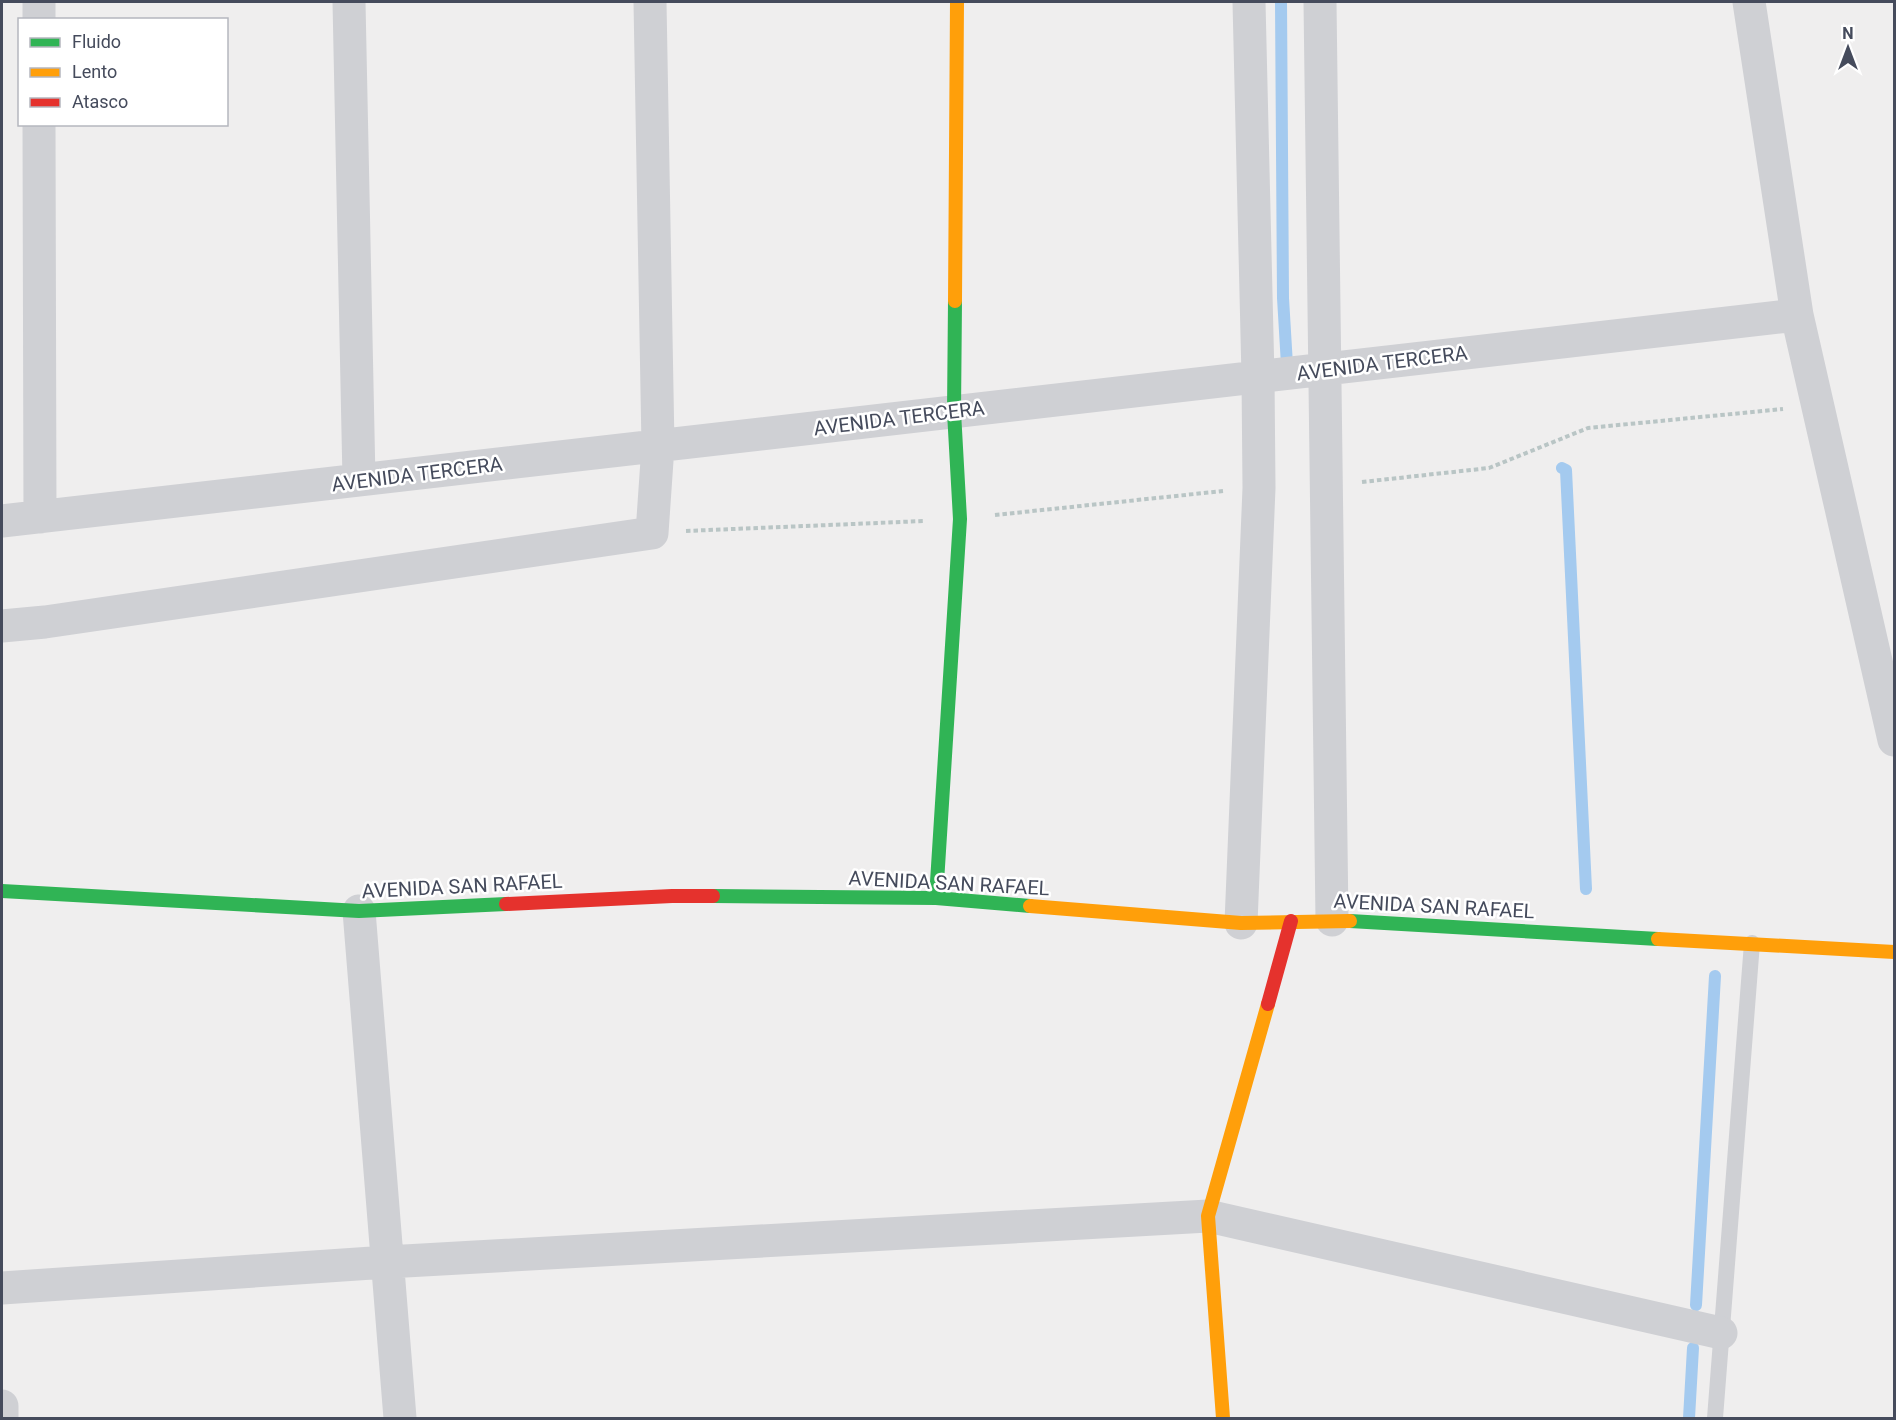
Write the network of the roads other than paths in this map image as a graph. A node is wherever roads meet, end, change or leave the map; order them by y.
1 (39, 2) edge
2 (349, 2) edge
3 (650, 2) edge
4 (957, 2) edge
5 (1249, 2) edge
6 (1320, 2) edge
7 (1749, 2) edge
8 (39, 18) edge
9 (39, 126) edge
10 (1797, 315) junction
11 (1325, 370) junction
12 (1258, 377) junction
13 (954, 412) junction
14 (658, 446) junction
15 (359, 480) junction
16 (40, 517) junction
17 (2, 521) edge
18 (2, 627) edge
19 (1894, 740) edge
20 (2, 891) edge
21 (936, 898) junction
22 (359, 911) junction
23 (1332, 920) junction
24 (1291, 921) junction
25 (1241, 923) junction
26 (1752, 943) junction
27 (1894, 952) edge
28 (1208, 1216) junction
29 (387, 1262) junction
30 (2, 1288) edge
31 (1721, 1333) junction
32 (2, 1406) edge
33 (2, 1419) edge
34 (400, 1419) edge
35 (1223, 1419) edge
36 (1715, 1419) edge

1 - 8 street
2 - 15 street
3 - 14 street
4 - 13 street
5 - 12 street
6 - 11 street
7 - 10 street
9 - 16 street
10 - 11 street, AVENIDA TERCERA
10 - 19 street
11 - 12 street, AVENIDA TERCERA
11 - 23 street
12 - 13 street, AVENIDA TERCERA
12 - 25 street
13 - 14 street, AVENIDA TERCERA
13 - 21 street
14 - 15 street, AVENIDA TERCERA
14 - 18 street
15 - 16 street, AVENIDA TERCERA
16 - 17 street, AVENIDA TERCERA
20 - 22 street, AVENIDA SAN RAFAEL
21 - 22 street, AVENIDA SAN RAFAEL
21 - 25 street, AVENIDA SAN RAFAEL
22 - 29 street
23 - 24 street, AVENIDA SAN RAFAEL
23 - 26 street, AVENIDA SAN RAFAEL
24 - 25 street, AVENIDA SAN RAFAEL
24 - 28 street
26 - 27 street, AVENIDA SAN RAFAEL
26 - 31 lane
28 - 29 street
28 - 31 street
28 - 35 street
29 - 30 street
29 - 34 street
31 - 36 lane
32 - 33 street

